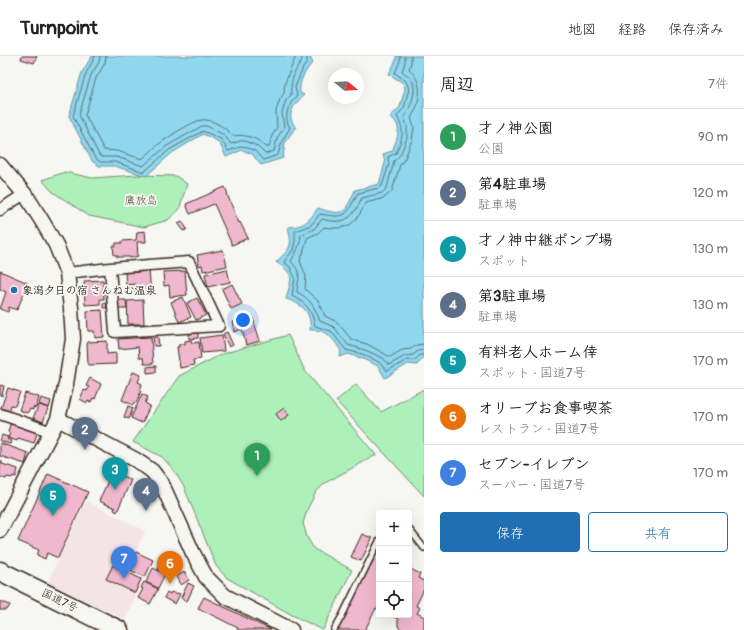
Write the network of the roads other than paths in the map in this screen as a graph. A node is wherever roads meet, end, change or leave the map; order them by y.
1 (0, 165) edge
2 (24, 194) junction
3 (0, 210) edge
4 (110, 268) junction
5 (67, 273) junction
6 (0, 414) edge
7 (58, 419) junction
8 (52, 432) junction
9 (0, 530) edge
10 (412, 533) edge
11 (377, 546) edge
12 (424, 548) edge
13 (0, 571) edge
14 (119, 630) edge
15 (291, 630) edge
16 (334, 630) edge

1 - 2 street
2 - 3 street
2 - 5 street
4 - 4 street
4 - 5 street
5 - 7 street
6 - 8 street
7 - 8 street
7 - 15 street
8 - 9 street
10 - 12 lane
11 - 16 lane
13 - 14 highway, 国道7号

